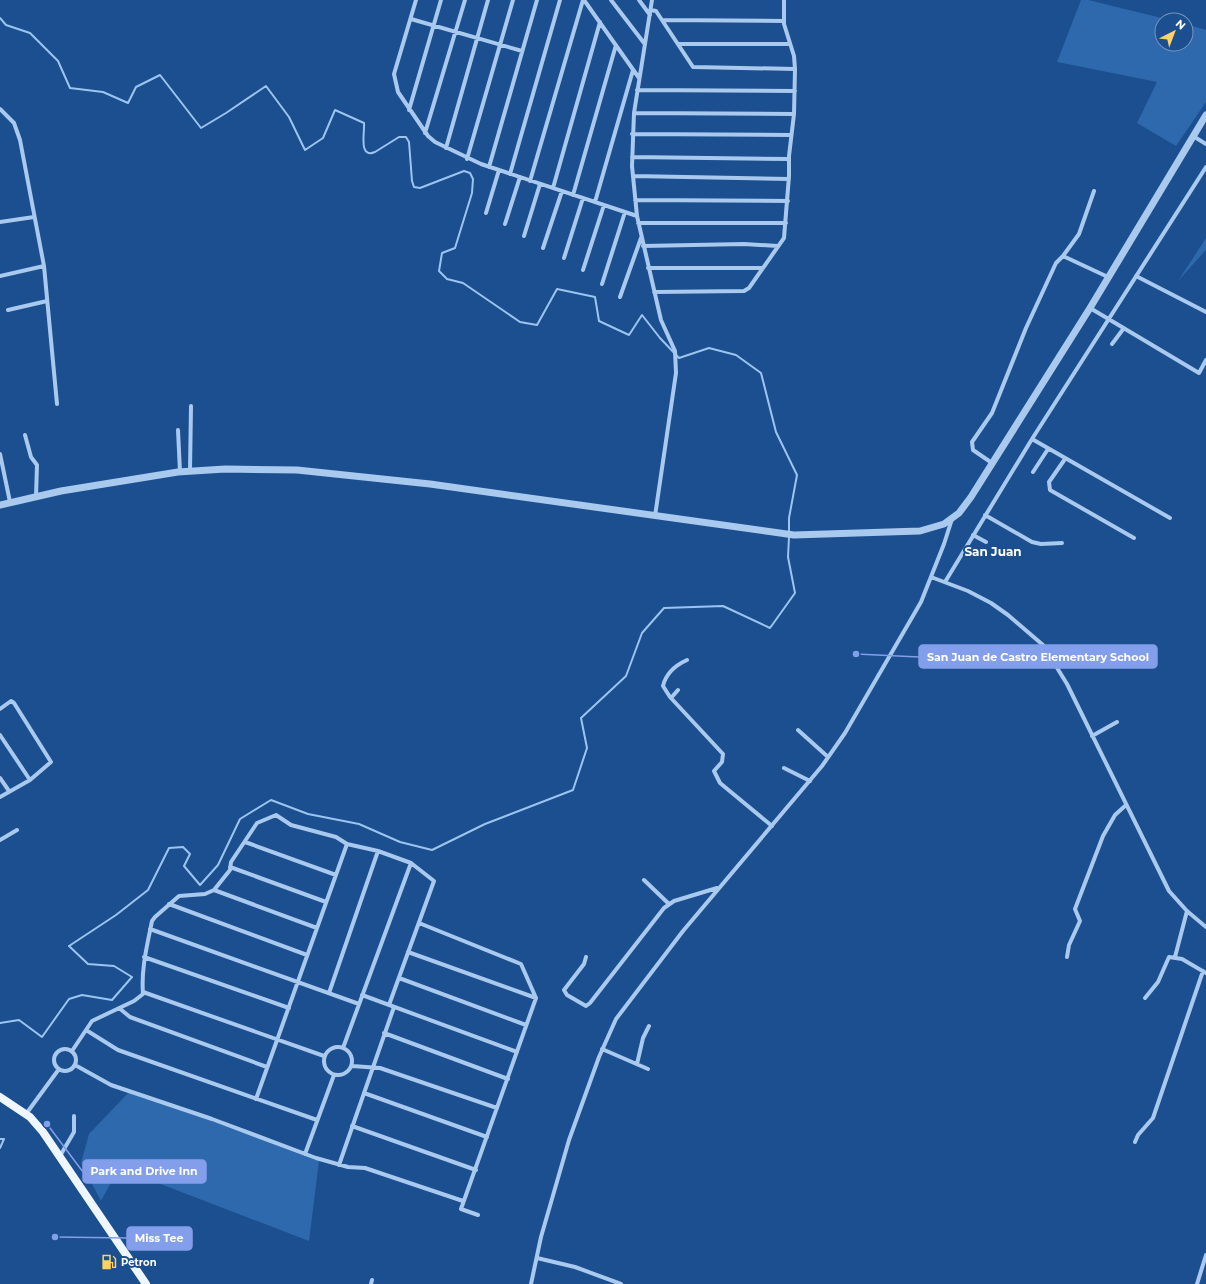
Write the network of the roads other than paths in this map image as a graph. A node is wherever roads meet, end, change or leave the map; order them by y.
1 (416, 0) edge
2 (441, 0) edge
3 (465, 0) edge
4 (488, 0) edge
5 (513, 0) edge
6 (537, 0) edge
7 (560, 0) edge
8 (583, 0) edge
9 (611, 0) edge
10 (639, 0) edge
11 (652, 0) edge
12 (784, 0) edge
13 (650, 12) junction
14 (411, 19) junction
15 (662, 20) junction
16 (600, 22) junction
17 (784, 22) junction
18 (434, 26) junction
19 (456, 32) junction
20 (477, 38) junction
21 (644, 43) junction
22 (500, 44) junction
23 (678, 44) junction
24 (790, 44) junction
25 (616, 45) junction
26 (522, 51) junction
27 (795, 68) junction
28 (633, 70) junction
29 (639, 78) junction
30 (637, 90) junction
31 (795, 91) junction
32 (0, 109) edge
33 (409, 110) junction
34 (634, 112) junction
35 (794, 114) junction
36 (1206, 115) edge
37 (425, 134) junction
38 (632, 134) junction
39 (791, 135) junction
40 (1193, 136) junction
41 (1206, 144) edge
42 (446, 148) junction
43 (632, 157) junction
44 (467, 159) junction
45 (789, 159) junction
46 (489, 167) junction
47 (1206, 167) edge
48 (499, 170) junction
49 (510, 174) junction
50 (633, 176) junction
51 (520, 177) junction
52 (789, 179) junction
53 (530, 180) junction
54 (540, 184) junction
55 (553, 188) junction
56 (562, 191) junction
57 (1094, 191) dead end
58 (573, 195) junction
59 (583, 198) junction
60 (635, 200) junction
61 (788, 201) junction
62 (595, 202) junction
63 (604, 205) junction
64 (625, 212) junction
65 (486, 213) dead end
66 (34, 216) junction
67 (637, 216) junction
68 (0, 222) edge
69 (638, 223) junction
70 (786, 223) junction
71 (505, 224) dead end
72 (524, 236) dead end
73 (642, 238) junction
74 (643, 246) junction
75 (778, 246) junction
76 (543, 248) dead end
77 (1063, 256) junction
78 (564, 258) dead end
79 (44, 266) junction
80 (648, 268) junction
81 (763, 268) junction
82 (583, 270) dead end
83 (0, 276) edge
84 (1136, 276) junction
85 (1108, 277) junction
86 (602, 284) dead end
87 (654, 292) junction
88 (620, 297) dead end
89 (47, 301) junction
90 (1090, 308) junction
91 (8, 310) dead end
92 (1206, 312) edge
93 (1108, 319) junction
94 (1124, 328) junction
95 (1112, 344) dead end
96 (1206, 360) edge
97 (57, 404) dead end
98 (191, 406) dead end
99 (178, 430) dead end
100 (25, 435) dead end
101 (1032, 439) junction
102 (1048, 449) junction
103 (0, 454) edge
104 (1064, 459) junction
105 (992, 463) junction
106 (190, 471) junction
107 (180, 472) junction
108 (1033, 472) dead end
109 (36, 496) junction
110 (10, 502) junction
111 (0, 505) edge
112 (985, 515) junction
113 (655, 516) junction
114 (952, 518) junction
115 (1170, 518) dead end
116 (973, 535) junction
117 (1134, 538) dead end
118 (986, 542) dead end
119 (1062, 542) dead end
120 (931, 578) junction
121 (945, 582) junction
122 (687, 660) dead end
123 (678, 690) dead end
124 (671, 698) junction
125 (0, 709) edge
126 (1117, 722) dead end
127 (798, 730) dead end
128 (0, 735) edge
129 (1092, 736) junction
130 (828, 757) junction
131 (784, 768) dead end
132 (0, 778) edge
133 (30, 780) junction
134 (810, 781) junction
135 (9, 791) junction
136 (0, 797) edge
137 (1126, 805) junction
138 (772, 826) junction
139 (17, 830) dead end
140 (0, 840) edge
141 (245, 842) junction
142 (347, 844) junction
143 (378, 851) junction
144 (411, 864) junction
145 (230, 867) junction
146 (336, 875) junction
147 (644, 880) dead end
148 (718, 888) junction
149 (214, 890) junction
150 (326, 902) junction
151 (169, 904) junction
152 (669, 904) junction
153 (1187, 911) junction
154 (419, 923) junction
155 (1206, 927) edge
156 (317, 928) junction
157 (150, 929) junction
158 (408, 952) junction
159 (307, 956) junction
160 (144, 957) junction
161 (586, 957) dead end
162 (1068, 957) dead end
163 (1175, 957) junction
164 (1205, 972) edge
165 (399, 978) junction
166 (298, 982) junction
167 (143, 992) junction
168 (328, 993) junction
169 (362, 995) junction
170 (536, 998) junction
171 (1145, 998) dead end
172 (359, 1004) junction
173 (392, 1006) junction
174 (119, 1008) junction
175 (289, 1008) junction
176 (526, 1025) junction
177 (648, 1026) dead end
178 (86, 1030) junction
179 (384, 1033) junction
180 (277, 1040) junction
181 (343, 1048) junction
182 (602, 1050) junction
183 (72, 1051) junction
184 (517, 1052) junction
185 (324, 1056) junction
186 (637, 1064) junction
187 (75, 1065) junction
188 (352, 1066) junction
189 (267, 1067) junction
190 (372, 1067) junction
191 (59, 1069) junction
192 (648, 1069) dead end
193 (334, 1075) junction
194 (508, 1079) junction
195 (364, 1093) junction
196 (0, 1097) edge
197 (256, 1099) junction
198 (497, 1108) junction
199 (26, 1114) junction
200 (74, 1116) dead end
201 (317, 1120) junction
202 (352, 1126) junction
203 (487, 1137) junction
204 (1135, 1142) dead end
205 (305, 1154) junction
206 (60, 1156) junction
207 (339, 1165) junction
208 (476, 1170) junction
209 (463, 1201) junction
210 (478, 1215) dead end
211 (1206, 1255) edge
212 (537, 1258) junction
213 (146, 1284) edge
214 (531, 1284) edge
215 (621, 1284) edge
216 (1197, 1284) edge

1 - 14 street
2 - 18 street
3 - 19 street
4 - 20 street
5 - 22 street
6 - 26 street
7 - 49 street
8 - 16 street
8 - 53 street
9 - 21 street
10 - 13 street
11 - 13 street
12 - 17 street
13 - 15 street
13 - 21 street
14 - 18 street
14 - 33 street
15 - 17 street
15 - 23 street
16 - 25 street
16 - 55 street
17 - 24 street
18 - 19 street
18 - 33 street
19 - 20 street
19 - 37 street
20 - 22 street
20 - 42 street
21 - 29 street
22 - 26 street
22 - 44 street
23 - 24 street
23 - 27 street
24 - 27 street
25 - 28 street
25 - 58 street
26 - 46 street
27 - 31 street
28 - 29 street
28 - 62 street
29 - 30 street
30 - 31 street
30 - 34 street
31 - 35 street
32 - 66 street
33 - 37 street
34 - 35 street
34 - 38 street
35 - 39 street
36 - 40 street
37 - 42 street
38 - 39 street
38 - 43 street
39 - 45 street
40 - 41 street
40 - 85 street
42 - 44 street
43 - 45 street
43 - 50 street
44 - 46 street
45 - 52 street
46 - 48 street
47 - 84 street
48 - 49 street
48 - 65 street
49 - 51 street
50 - 52 street
50 - 60 street
51 - 53 street
51 - 71 street
52 - 61 street
53 - 54 street
54 - 55 street
54 - 72 street
55 - 56 street
56 - 58 street
56 - 76 street
57 - 77 street
58 - 59 street
59 - 62 street
59 - 78 street
60 - 61 street
60 - 67 street
61 - 70 street
62 - 63 street
63 - 64 street
63 - 82 street
64 - 67 street
64 - 86 street
66 - 68 street
66 - 79 street
67 - 69 street
69 - 70 street
69 - 73 street
70 - 75 street
73 - 74 street
73 - 88 street
74 - 75 street
74 - 80 street
75 - 81 street
77 - 85 street
77 - 105 street
79 - 83 street
79 - 89 street
80 - 81 street
80 - 87 street
81 - 87 street
84 - 92 street
84 - 93 street
85 - 90 street
87 - 113 street
89 - 91 street
89 - 97 street
90 - 93 street
90 - 105 street
93 - 94 street
93 - 101 street
94 - 95 street
94 - 96 street
98 - 106 street
99 - 107 street
100 - 109 street
101 - 102 street
101 - 112 street
102 - 104 street
102 - 108 street
103 - 110 street
104 - 115 street
104 - 117 street
105 - 114 street
106 - 107 street
106 - 113 street
107 - 109 street
109 - 110 street
110 - 111 street
112 - 116 street
112 - 119 street
113 - 114 street
114 - 120 street
116 - 118 street
116 - 121 street
120 - 121 street
120 - 130 street
121 - 129 street
122 - 124 street
123 - 124 street
124 - 138 street
125 - 133 street
126 - 129 street
127 - 130 street
128 - 133 street
129 - 137 street
130 - 134 street
131 - 134 street
132 - 135 street
133 - 135 street
134 - 138 street
135 - 136 street
137 - 153 street
137 - 162 street
138 - 148 street
139 - 140 street
141 - 142 street
141 - 145 street
141 - 146 street
142 - 143 street
142 - 146 street
143 - 144 street
143 - 168 street
144 - 154 street
144 - 169 street
145 - 149 street
145 - 150 street
146 - 150 street
147 - 152 street
148 - 152 street
148 - 182 street
149 - 151 street
149 - 156 street
150 - 156 street
151 - 157 street
151 - 159 street
152 - 161 street
153 - 155 street
153 - 163 street
154 - 158 street
154 - 170 street
156 - 159 street
157 - 160 street
157 - 166 street
158 - 165 street
158 - 170 street
159 - 166 street
160 - 167 street
160 - 175 street
163 - 164 street
163 - 171 street
164 - 204 street
165 - 173 street
165 - 176 street
166 - 168 street
166 - 175 street
167 - 174 street
167 - 180 street
168 - 172 street
169 - 172 street
169 - 173 street
170 - 176 street
172 - 181 street
173 - 179 street
173 - 184 street
174 - 178 street
174 - 189 street
175 - 180 street
176 - 184 street
177 - 186 street
178 - 183 street
178 - 197 street
179 - 190 street
179 - 194 street
180 - 185 street
180 - 189 street
181 - 185 street
181 - 188 street
182 - 186 street
182 - 212 street
183 - 187 street
183 - 191 street
184 - 194 street
185 - 193 street
186 - 192 street
187 - 191 street
187 - 205 street
188 - 190 street
188 - 193 street
189 - 197 street
190 - 195 street
190 - 198 street
191 - 199 street
193 - 201 street
194 - 198 street
195 - 202 street
195 - 203 street
196 - 199 main road
197 - 201 street
198 - 203 street
199 - 206 main road
200 - 206 street
201 - 205 street
202 - 207 street
202 - 208 street
203 - 208 street
205 - 207 street
206 - 213 main road
207 - 209 street
208 - 209 street
209 - 210 street
211 - 216 street
212 - 214 street
212 - 215 street

